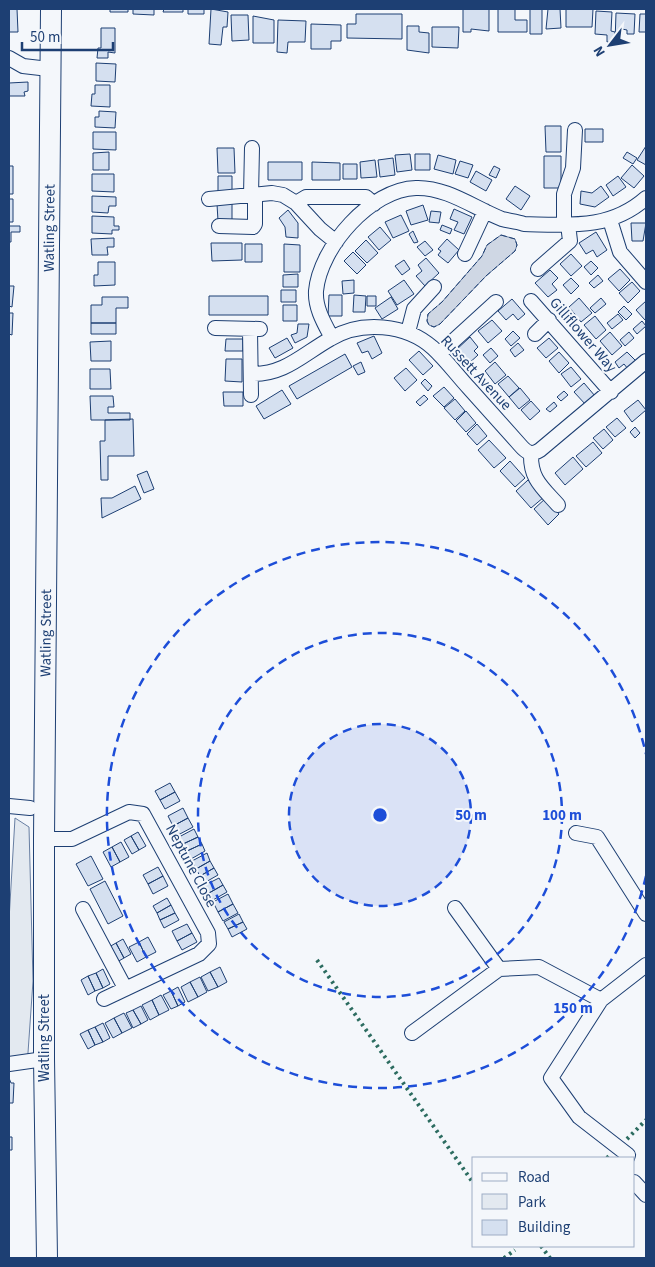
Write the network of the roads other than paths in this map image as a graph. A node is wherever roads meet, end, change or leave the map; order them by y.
1 (51, 9) edge
2 (9, 58) edge
3 (49, 69) junction
4 (575, 130) dead end
5 (252, 148) dead end
6 (248, 195) junction
7 (209, 199) dead end
8 (644, 202) edge
9 (296, 203) junction
10 (374, 204) junction
11 (485, 211) junction
12 (610, 220) junction
13 (566, 224) junction
14 (219, 226) dead end
15 (336, 242) junction
16 (465, 254) dead end
17 (538, 269) dead end
18 (646, 282) edge
19 (434, 287) dead end
20 (531, 301) dead end
21 (496, 302) dead end
22 (550, 320) junction
23 (215, 328) dead end
24 (408, 332) junction
25 (535, 334) dead end
26 (332, 338) junction
27 (439, 354) junction
28 (646, 361) edge
29 (251, 374) junction
30 (611, 392) junction
31 (251, 395) dead end
32 (531, 453) junction
33 (558, 505) dead end
34 (9, 806) edge
35 (30, 808) dead end
36 (576, 833) dead end
37 (44, 839) junction
38 (455, 908) dead end
39 (83, 909) dead end
40 (646, 914) edge
41 (646, 965) edge
42 (499, 968) junction
43 (125, 988) junction
44 (104, 999) dead end
45 (601, 1000) junction
46 (412, 1033) dead end
47 (44, 1059) junction
48 (9, 1064) edge
49 (627, 1157) edge
50 (635, 1183) edge
51 (646, 1196) edge
52 (48, 1258) edge

1 - 3 highway, Watling Street
2 - 3 street
3 - 37 highway, Watling Street
4 - 13 street
5 - 6 street
6 - 7 street
6 - 9 street
6 - 14 street
8 - 12 street
9 - 10 street
9 - 15 street
10 - 11 street
10 - 15 street
11 - 13 street
11 - 16 street
12 - 13 street
12 - 18 street
13 - 17 street
15 - 26 street
19 - 24 street
20 - 22 street, Gilliflower Way
21 - 27 street
22 - 25 street
22 - 30 street, Gilliflower Way
23 - 29 street
24 - 26 street, Russett Avenue
24 - 27 street, Russett Avenue
26 - 29 street, Russett Avenue
27 - 32 street, Russett Avenue
28 - 30 street
29 - 31 street
30 - 32 street
32 - 33 street
34 - 35 street
36 - 40 street
37 - 43 street, Neptune Close
37 - 47 highway, Watling Street
38 - 42 street
39 - 43 street
41 - 45 street
42 - 45 street
42 - 46 street
43 - 44 street, Neptune Close
45 - 49 street
47 - 48 street
47 - 52 highway, Watling Street
50 - 51 street

